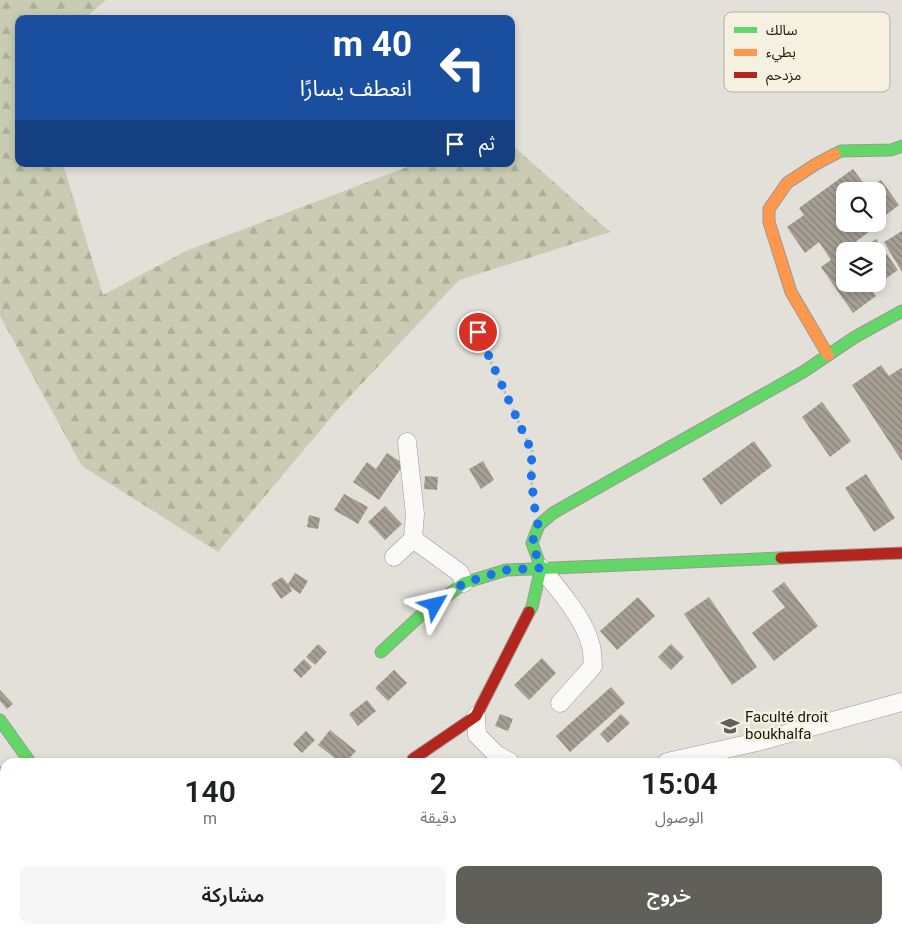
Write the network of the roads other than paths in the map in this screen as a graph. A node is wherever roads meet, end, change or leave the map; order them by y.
1 (902, 146) edge
2 (902, 311) edge
3 (828, 355) junction
4 (407, 442) dead end
5 (413, 539) junction
6 (902, 553) edge
7 (394, 557) dead end
8 (541, 568) junction
9 (464, 583) junction
10 (381, 652) dead end
11 (902, 702) edge
12 (560, 703) dead end
13 (476, 716) junction
14 (0, 720) edge
15 (27, 758) edge
16 (413, 758) edge
17 (503, 758) edge
18 (685, 758) edge

1 - 3 main road
2 - 3 main road
3 - 8 main road
4 - 5 street
5 - 7 street
5 - 9 street
6 - 8 main road
8 - 9 main road
8 - 12 street
8 - 13 main road
9 - 10 main road
11 - 18 street
13 - 16 main road
13 - 17 street
14 - 15 main road

